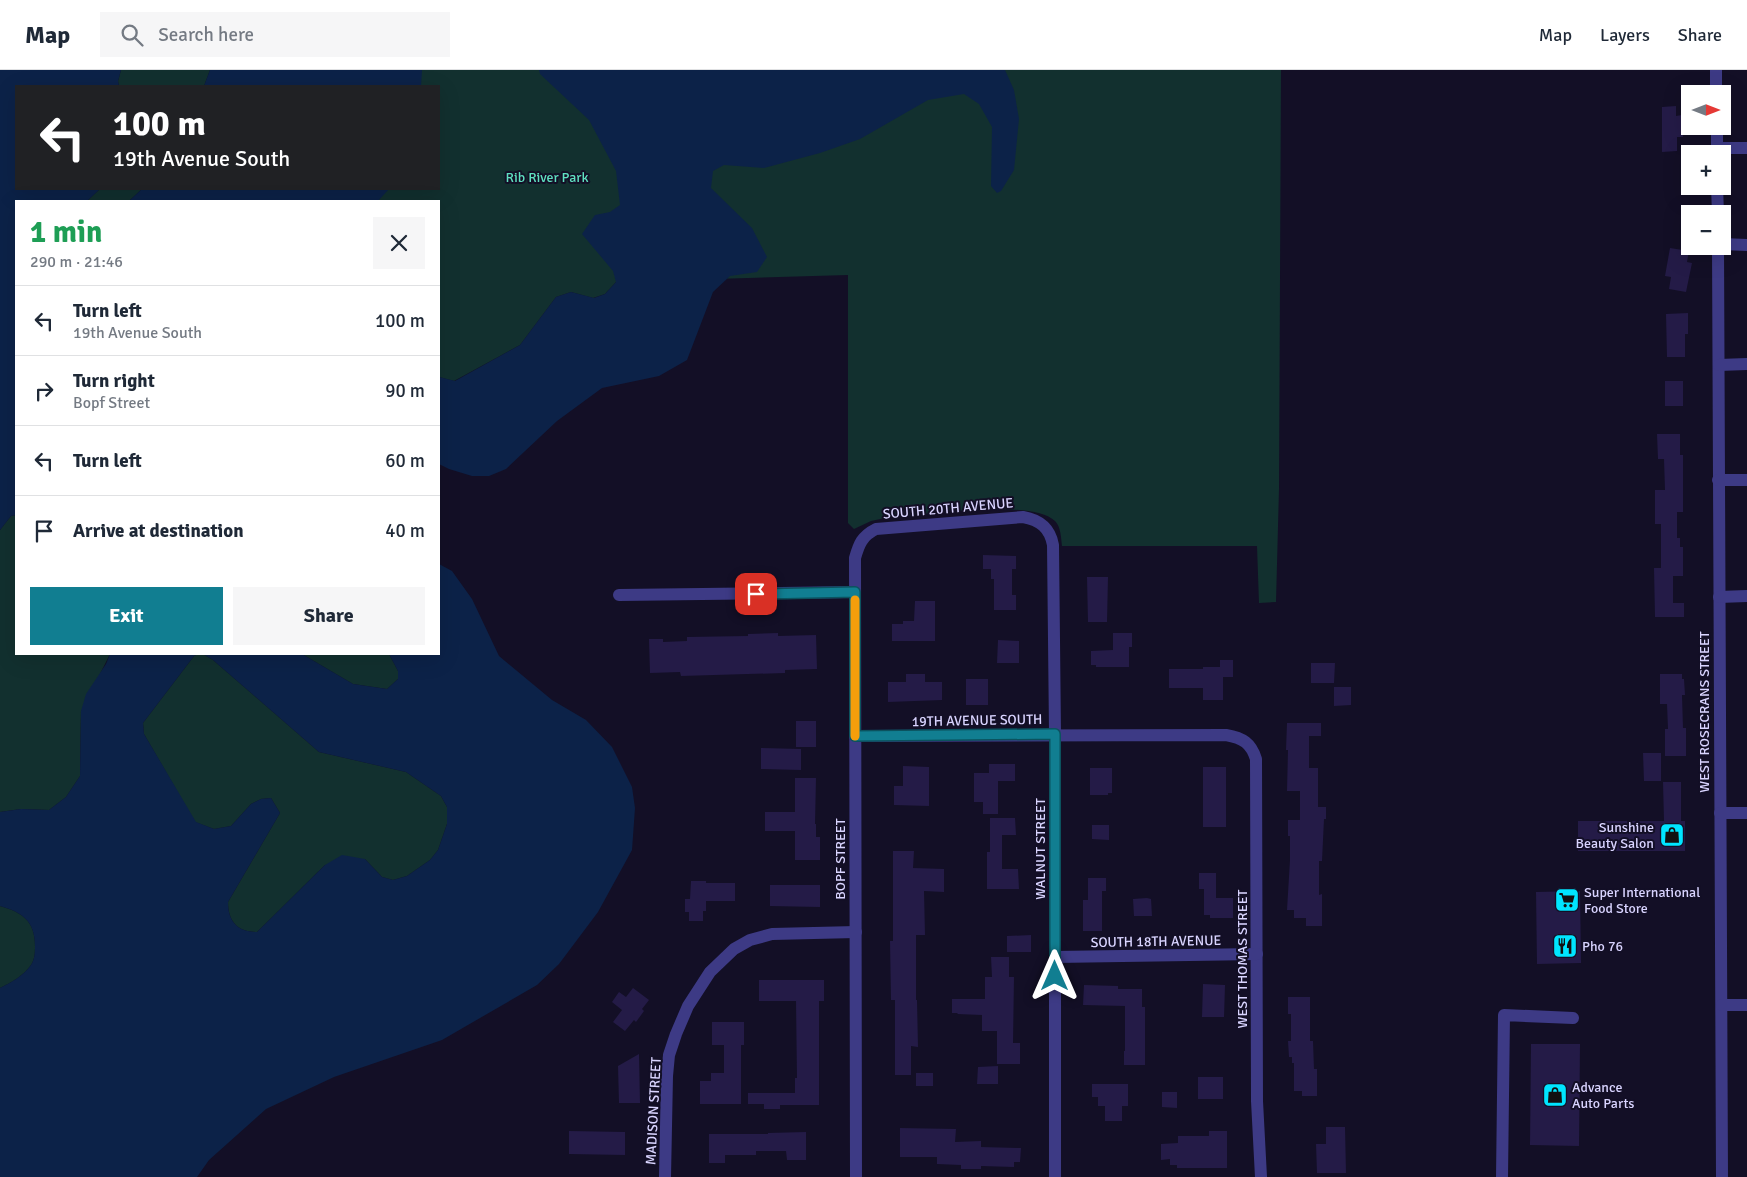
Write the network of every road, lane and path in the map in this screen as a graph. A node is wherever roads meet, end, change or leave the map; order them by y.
1 (1716, 70) edge
2 (1716, 85) edge
3 (1747, 148) edge
4 (1731, 150) edge
5 (1731, 244) edge
6 (1747, 244) edge
7 (1718, 255) edge
8 (1747, 364) edge
9 (1719, 365) junction
10 (1718, 480) junction
11 (1747, 480) edge
12 (1043, 524) joint
13 (860, 542) joint
14 (855, 592) junction
15 (619, 595) dead end
16 (1747, 596) edge
17 (1719, 597) junction
18 (1055, 734) junction
19 (855, 736) junction
20 (1248, 743) joint
21 (1720, 813) junction
22 (1747, 813) edge
23 (856, 932) junction
24 (1257, 954) junction
25 (1055, 957) junction
26 (1722, 1005) junction
27 (1747, 1005) edge
28 (1573, 1018) dead end
29 (665, 1177) edge
30 (856, 1177) edge
31 (1055, 1177) edge
32 (1261, 1177) edge
33 (1502, 1177) edge
34 (1722, 1177) edge

1 - 2 street
3 - 4 street
5 - 6 street
7 - 9 street, WEST ROSECRANS STREET
8 - 9 street
9 - 10 street, WEST ROSECRANS STREET
10 - 11 street
10 - 17 street, WEST ROSECRANS STREET
12 - 13 street, SOUTH 20TH AVENUE
12 - 18 street, WALNUT STREET
13 - 14 street, BOPF STREET
14 - 15 street
14 - 19 street, BOPF STREET
16 - 17 street
17 - 21 street, WEST ROSECRANS STREET
18 - 19 street, 19TH AVENUE SOUTH
18 - 20 street, 19TH AVENUE SOUTH
18 - 25 street, WALNUT STREET
19 - 23 street, BOPF STREET
20 - 24 street, WEST THOMAS STREET
21 - 22 street
21 - 26 street, WEST ROSECRANS STREET
23 - 29 street, MADISON STREET
23 - 30 street, BOPF STREET
24 - 25 street, SOUTH 18TH AVENUE
24 - 32 street, WEST THOMAS STREET
25 - 31 street, WALNUT STREET
26 - 27 street
26 - 34 street, WEST ROSECRANS STREET
28 - 33 street

